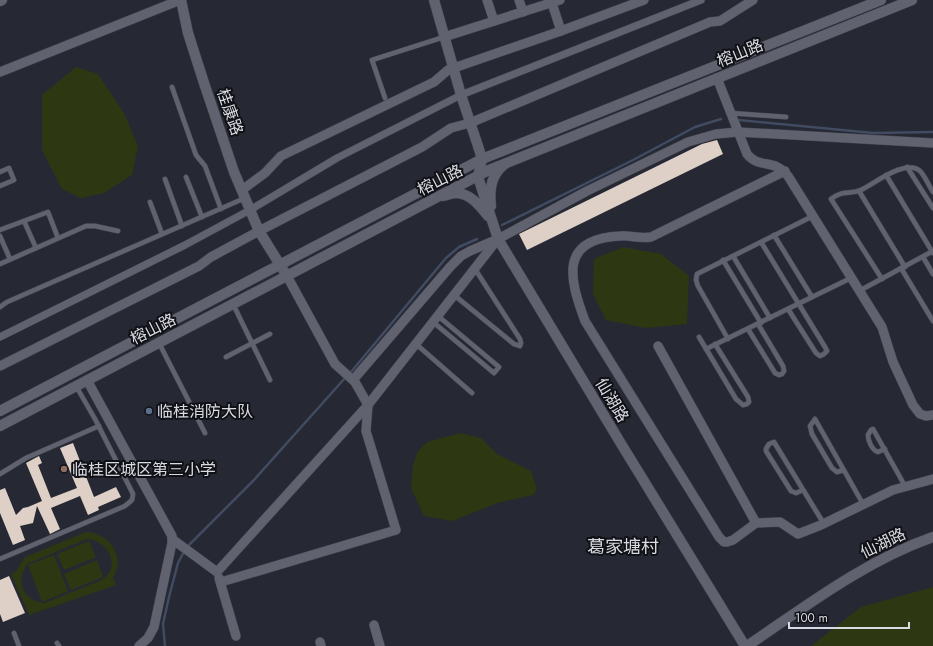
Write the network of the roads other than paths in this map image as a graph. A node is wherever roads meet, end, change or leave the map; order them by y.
1 (180, 0) edge
2 (434, 0) edge
3 (487, 0) edge
4 (519, 0) edge
5 (644, 0) edge
6 (701, 0) edge
7 (753, 0) edge
8 (881, 0) edge
9 (912, 0) edge
10 (554, 1) edge
11 (523, 12) junction
12 (494, 21) junction
13 (561, 31) junction
14 (444, 37) junction
15 (454, 68) junction
16 (0, 72) edge
17 (717, 78) junction
18 (172, 87) dead end
19 (461, 95) junction
20 (385, 98) dead end
21 (730, 113) junction
22 (786, 117) dead end
23 (470, 123) junction
24 (738, 132) junction
25 (933, 143) edge
26 (478, 146) junction
27 (494, 154) junction
28 (482, 159) junction
29 (505, 164) junction
30 (467, 167) junction
31 (907, 167) junction
32 (0, 172) edge
33 (784, 172) junction
34 (886, 175) junction
35 (186, 176) dead end
36 (478, 177) junction
37 (165, 180) dead end
38 (0, 186) edge
39 (859, 191) junction
40 (933, 192) edge
41 (243, 194) junction
42 (438, 198) junction
43 (150, 202) dead end
44 (933, 208) edge
45 (221, 209) junction
46 (250, 210) junction
47 (813, 216) junction
48 (202, 217) junction
49 (24, 221) junction
50 (492, 222) junction
51 (182, 226) junction
52 (0, 230) edge
53 (118, 231) dead end
54 (259, 231) junction
55 (162, 234) junction
56 (774, 235) junction
57 (0, 236) edge
58 (58, 238) junction
59 (498, 239) junction
60 (761, 242) junction
61 (36, 248) junction
62 (933, 252) edge
63 (733, 256) junction
64 (923, 257) junction
65 (10, 259) junction
66 (723, 260) junction
67 (0, 264) edge
68 (280, 265) junction
69 (903, 268) junction
70 (474, 269) junction
71 (933, 274) edge
72 (288, 276) junction
73 (851, 278) junction
74 (882, 279) junction
75 (859, 291) junction
76 (454, 295) junction
77 (812, 297) junction
78 (233, 304) junction
79 (799, 304) junction
80 (0, 307) edge
81 (788, 309) junction
82 (770, 318) junction
83 (435, 319) junction
84 (933, 321) edge
85 (759, 323) junction
86 (748, 329) junction
87 (270, 334) dead end
88 (0, 337) edge
89 (699, 337) dead end
90 (728, 339) junction
91 (159, 343) junction
92 (252, 344) junction
93 (416, 344) junction
94 (715, 344) junction
95 (658, 346) dead end
96 (706, 349) junction
97 (226, 357) dead end
98 (0, 366) edge
99 (87, 380) junction
100 (270, 380) dead end
101 (353, 380) junction
102 (76, 386) junction
103 (472, 393) dead end
104 (368, 405) junction
105 (0, 411) edge
106 (933, 415) edge
107 (0, 426) edge
108 (99, 426) junction
109 (205, 433) dead end
110 (885, 450) junction
111 (844, 470) junction
112 (0, 474) edge
113 (933, 479) edge
114 (905, 486) junction
115 (803, 490) junction
116 (863, 504) junction
117 (756, 523) junction
118 (824, 524) junction
119 (933, 537) edge
120 (172, 539) junction
121 (0, 560) edge
122 (218, 572) junction
123 (221, 582) junction
124 (374, 626) dead end
125 (14, 633) dead end
126 (236, 636) dead end
127 (19, 646) edge
128 (139, 646) edge
129 (380, 646) edge
130 (746, 646) edge

1 - 16 street
1 - 41 main road, 桂康路
2 - 14 main road
3 - 12 street
4 - 11 street
5 - 13 street
6 - 19 street
7 - 23 street
8 - 27 main road, 榕山路
9 - 17 main road, 榕山路
10 - 11 street
10 - 13 street
11 - 12 street
12 - 14 street
13 - 15 street
14 - 15 main road
14 - 20 lane
15 - 19 main road
15 - 41 street
17 - 21 street
17 - 29 main road, 榕山路
18 - 45 lane
19 - 23 main road
19 - 46 street
21 - 22 lane
21 - 24 street
23 - 26 main road
23 - 54 street
24 - 25 street
24 - 33 street
24 - 59 street
26 - 27 main road
26 - 28 main road
26 - 30 main road
27 - 28 main road, 榕山路
28 - 30 main road, 榕山路
28 - 36 main road, 仙湖路
29 - 36 main road, 榕山路
29 - 50 main road
30 - 68 main road, 榕山路
31 - 34 lane
31 - 40 lane
31 - 44 lane
32 - 38 lane
33 - 47 street
33 - 117 street
34 - 39 lane
34 - 62 lane
35 - 48 lane
36 - 42 main road, 榕山路
36 - 50 main road, 仙湖路
37 - 51 lane
39 - 69 lane
39 - 74 lane
41 - 45 lane
41 - 46 main road, 桂康路
42 - 50 main road
42 - 72 main road, 榕山路
43 - 55 lane
45 - 48 lane
46 - 54 main road, 桂康路
46 - 88 street
47 - 56 lane
47 - 73 street
48 - 51 lane
49 - 52 lane
49 - 58 lane
49 - 61 lane
50 - 59 main road, 仙湖路
51 - 55 lane
53 - 58 lane
54 - 68 main road, 桂康路
54 - 98 street
55 - 80 lane
56 - 60 lane
56 - 77 lane
57 - 65 lane
58 - 61 lane
59 - 70 street
59 - 101 street
59 - 130 main road, 仙湖路
60 - 63 lane
60 - 79 lane
61 - 65 lane
62 - 64 lane
63 - 66 lane
63 - 82 lane
64 - 69 lane
64 - 71 lane
65 - 67 lane
66 - 85 lane
66 - 90 lane
68 - 72 main road, 桂康路
68 - 105 main road, 榕山路
69 - 74 lane
69 - 84 lane
70 - 76 street
70 - 76 lane
72 - 78 main road, 榕山路
72 - 101 street
73 - 75 street
73 - 77 lane
74 - 75 lane
75 - 106 street
76 - 83 street
77 - 79 lane
78 - 91 main road, 榕山路
78 - 92 lane
79 - 81 lane
79 - 81 lane
81 - 82 lane
82 - 85 lane
83 - 83 lane
83 - 93 street
85 - 86 lane
85 - 86 lane
86 - 90 lane
87 - 92 lane
89 - 96 lane
90 - 94 lane
91 - 99 main road, 榕山路
91 - 109 lane
92 - 97 lane
92 - 100 lane
93 - 103 lane
93 - 104 street
94 - 96 lane
94 - 96 lane
95 - 117 street
99 - 102 main road, 榕山路
99 - 120 street
101 - 104 street
102 - 107 main road, 榕山路
102 - 108 lane
104 - 122 street
104 - 123 street
108 - 112 lane
108 - 121 lane
110 - 110 lane
110 - 114 lane
111 - 111 lane
111 - 116 lane
113 - 114 street
114 - 116 street
115 - 115 lane
115 - 118 lane
116 - 118 street
117 - 118 street
119 - 130 main road, 仙湖路
120 - 122 street
120 - 128 street
122 - 123 street
123 - 126 street
124 - 129 street
125 - 127 lane

